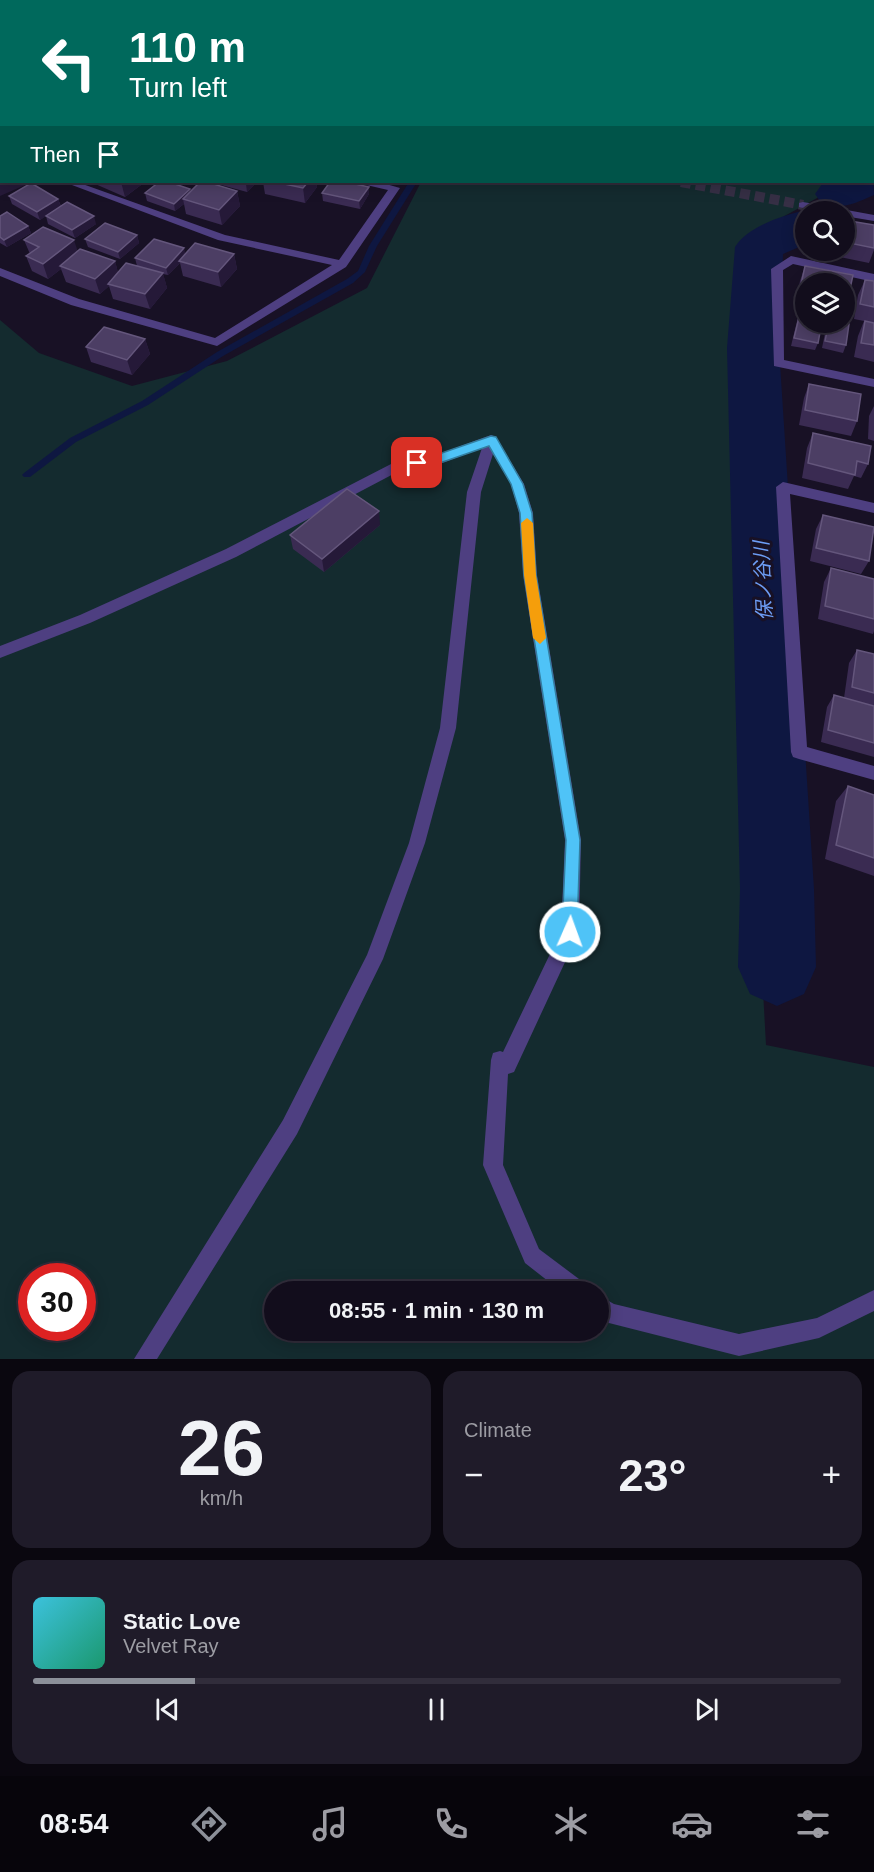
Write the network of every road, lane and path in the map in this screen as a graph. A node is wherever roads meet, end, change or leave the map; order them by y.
1 (72, 183) edge
2 (371, 183) edge
3 (855, 215) edge
4 (874, 218) edge
5 (342, 264) junction
6 (0, 272) edge
7 (874, 278) edge
8 (874, 383) edge
9 (491, 440) junction
10 (874, 508) edge
11 (0, 652) edge
12 (874, 773) edge
13 (565, 1281) edge
14 (874, 1300) edge
15 (609, 1313) edge
16 (145, 1359) edge

1 - 5 street
2 - 5 street
3 - 4 street
5 - 6 street
7 - 8 street
9 - 11 street
9 - 13 street
9 - 16 street
10 - 12 street
14 - 15 street

